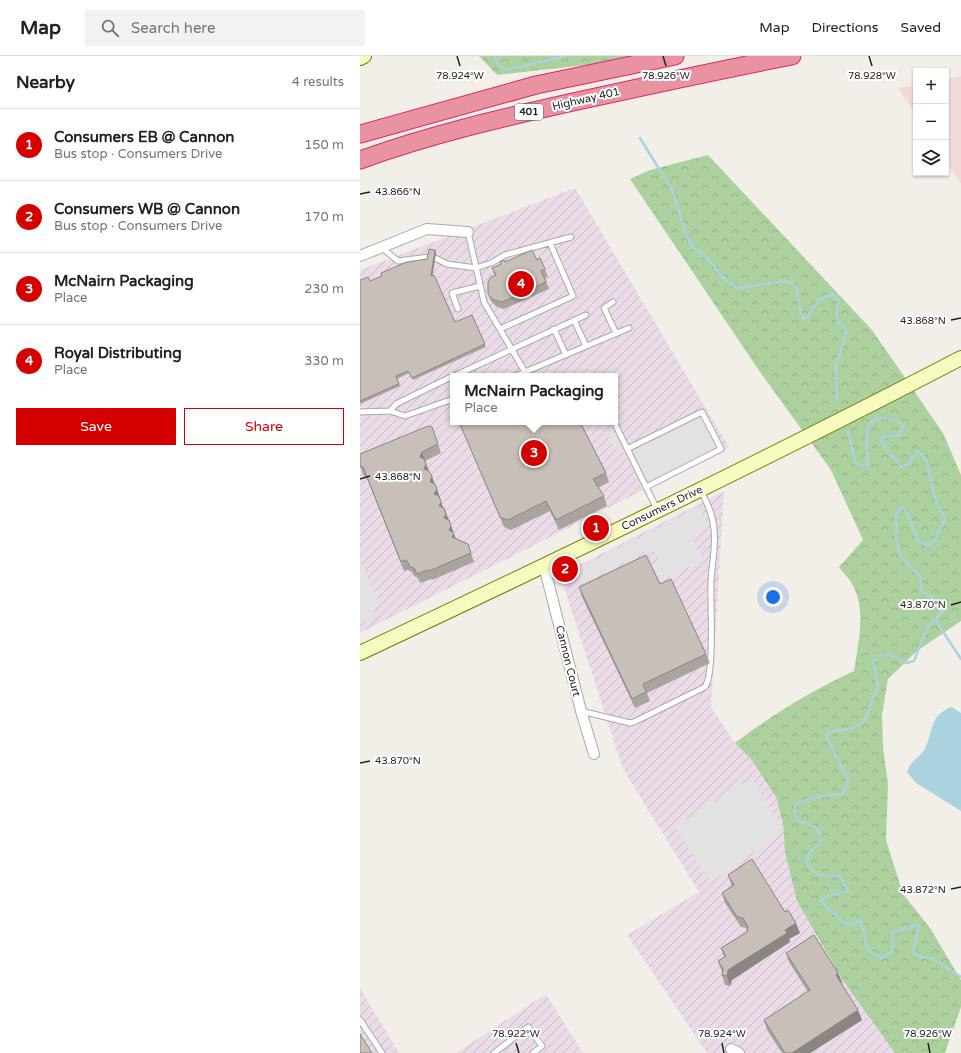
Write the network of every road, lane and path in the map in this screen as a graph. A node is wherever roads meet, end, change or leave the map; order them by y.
1 (364, 56) edge
2 (675, 56) edge
3 (792, 56) edge
4 (360, 58) edge
5 (360, 134) edge
6 (360, 160) edge
7 (468, 232) joint
8 (572, 237) dead end
9 (550, 243) junction
10 (381, 247) junction
11 (360, 256) edge
12 (429, 257) edge
13 (435, 258) edge
14 (476, 268) junction
15 (480, 286) junction
16 (613, 302) dead end
17 (458, 309) dead end
18 (586, 314) dead end
19 (574, 320) junction
20 (629, 328) dead end
21 (500, 329) junction
22 (554, 329) junction
23 (616, 333) junction
24 (586, 346) junction
25 (511, 348) junction
26 (566, 355) junction
27 (961, 358) edge
28 (525, 372) joint
29 (460, 373) edge
30 (450, 378) edge
31 (450, 400) edge
32 (390, 411) junction
33 (360, 412) edge
34 (615, 425) edge
35 (627, 449) junction
36 (646, 487) junction
37 (700, 489) junction
38 (657, 510) junction
39 (544, 566) junction
40 (360, 653) edge
41 (581, 711) junction
42 (594, 754) dead end
43 (360, 1020) edge
44 (382, 1053) edge
45 (494, 1053) edge
46 (533, 1053) edge

1 - 4 main road
2 - 5 highway, 401
3 - 6 highway, Highway 401 / 401
7 - 10 street
7 - 14 lane
8 - 9 lane
9 - 14 lane
9 - 21 lane
10 - 11 street
10 - 12 lane
13 - 14 lane
14 - 15 lane
15 - 17 lane
15 - 21 lane
16 - 23 lane
18 - 19 lane
19 - 22 lane
19 - 24 lane
20 - 23 lane
21 - 25 lane
22 - 25 lane
22 - 26 lane
23 - 24 lane
24 - 26 lane
25 - 28 lane
25 - 29 lane
26 - 28 lane
27 - 37 main road, Consumers Drive
30 - 32 lane
31 - 32 lane
32 - 33 lane
34 - 35 lane
35 - 36 lane
35 - 36 lane
36 - 38 lane
37 - 38 main road, Consumers Drive
37 - 41 lane
38 - 39 main road, Consumers Drive
39 - 40 main road, Consumers Drive
39 - 41 street, Cannon Court
41 - 42 street, Cannon Court
43 - 44 lane
45 - 46 lane

